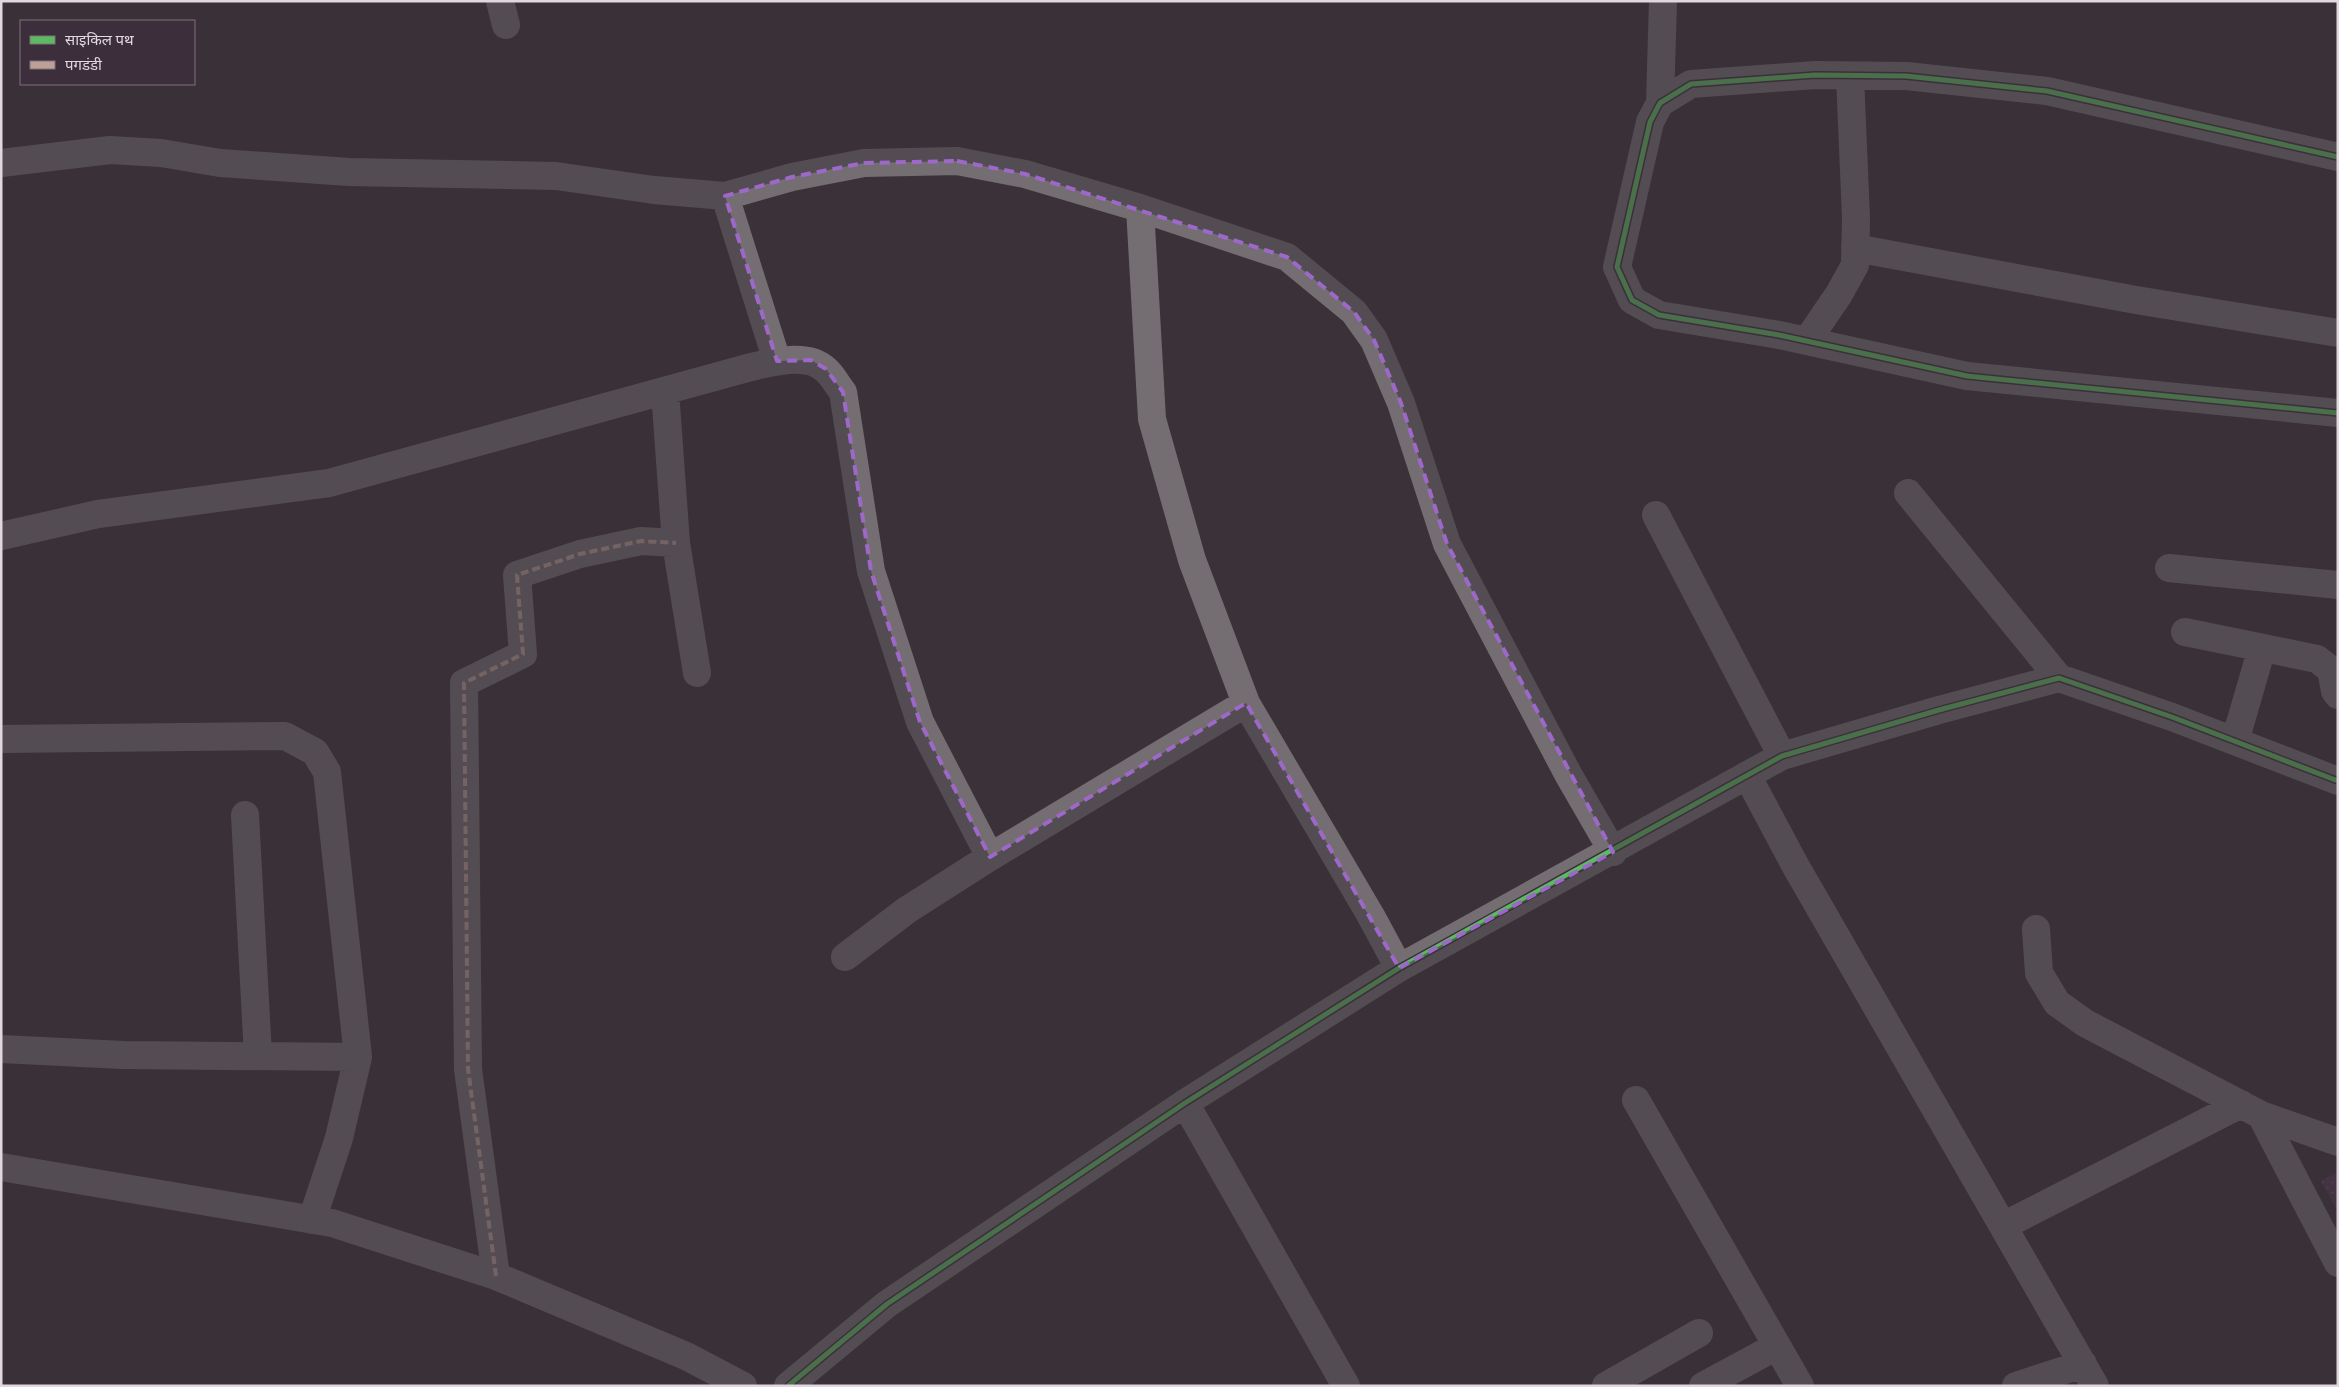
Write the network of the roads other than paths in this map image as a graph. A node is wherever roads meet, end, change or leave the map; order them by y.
1 (1663, 1) edge
2 (1850, 76) junction
3 (1660, 103) junction
4 (2338, 157) edge
5 (1, 163) edge
6 (725, 196) junction
7 (1140, 208) junction
8 (1855, 248) junction
9 (2338, 333) edge
10 (1807, 341) junction
11 (777, 361) junction
12 (665, 391) junction
13 (2338, 413) edge
14 (1908, 493) dead end
15 (1656, 516) dead end
16 (1, 536) edge
17 (676, 543) junction
18 (2169, 568) dead end
19 (2338, 585) edge
20 (2185, 632) dead end
21 (2262, 648) junction
22 (696, 673) dead end
23 (2059, 678) junction
24 (2338, 694) edge
25 (1246, 703) junction
26 (1, 739) edge
27 (2235, 741) junction
28 (1782, 756) junction
29 (1747, 775) junction
30 (2338, 781) edge
31 (245, 815) dead end
32 (1613, 852) junction
33 (990, 857) junction
34 (2036, 929) dead end
35 (845, 958) dead end
36 (1399, 968) junction
37 (1, 1049) edge
38 (258, 1056) junction
39 (358, 1057) junction
40 (1636, 1100) dead end
41 (1185, 1103) junction
42 (2251, 1110) junction
43 (2338, 1142) edge
44 (1, 1167) edge
45 (312, 1220) junction
46 (2003, 1226) junction
47 (2338, 1263) edge
48 (496, 1276) junction
49 (1699, 1333) dead end
50 (1776, 1346) junction
51 (2089, 1375) edge
52 (742, 1386) edge
53 (788, 1386) edge
54 (1346, 1386) edge
55 (1606, 1386) edge
56 (1703, 1386) edge
57 (1800, 1386) edge
58 (2016, 1386) edge

1 - 3 street
2 - 3 street
2 - 4 street
2 - 8 street
3 - 10 street
5 - 6 street
6 - 7 street
6 - 11 street
7 - 25 street
7 - 32 street
8 - 9 street
8 - 10 street
10 - 13 street
11 - 12 street
11 - 33 street
12 - 16 street
12 - 17 street
14 - 23 street
15 - 28 street
17 - 22 street
17 - 48 street
18 - 19 street
20 - 21 street
21 - 24 street
21 - 27 street
23 - 27 street
23 - 28 street
25 - 33 street
25 - 36 street
26 - 39 street
27 - 30 street
28 - 29 street
29 - 32 street
29 - 46 street
31 - 38 street
32 - 36 street
33 - 35 street
34 - 42 street
36 - 41 street
37 - 38 street
38 - 39 street
39 - 45 street
40 - 50 street
41 - 53 street
41 - 54 street
42 - 43 street
42 - 46 street
42 - 47 street
44 - 45 street
45 - 48 street
46 - 51 street
48 - 52 street
49 - 55 street
50 - 56 street
50 - 57 street
51 - 58 street

